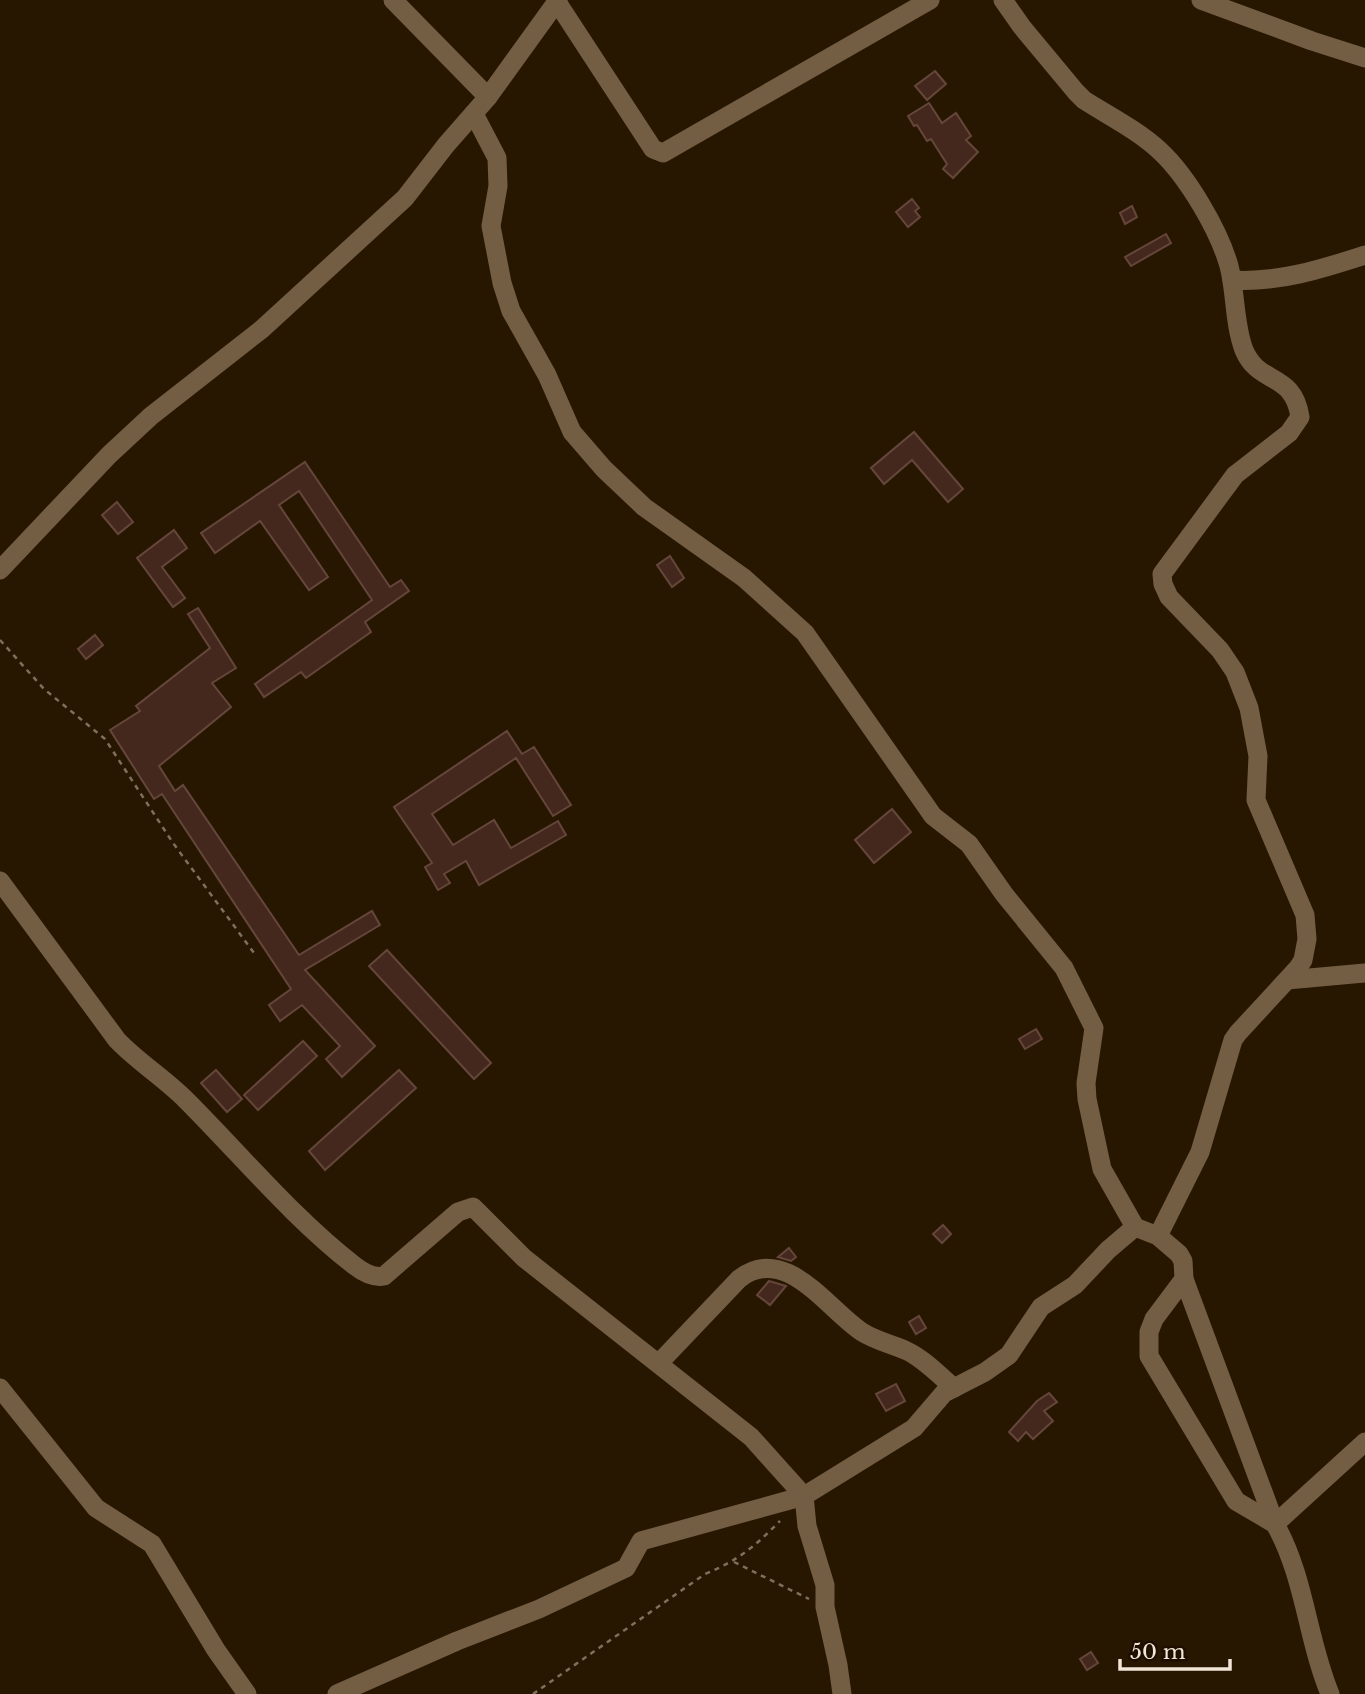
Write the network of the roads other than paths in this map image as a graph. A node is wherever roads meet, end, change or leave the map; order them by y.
1 (393, 0) edge
2 (930, 0) edge
3 (1003, 0) edge
4 (1202, 0) edge
5 (557, 1) edge
6 (1365, 58) edge
7 (488, 97) junction
8 (474, 114) junction
9 (1365, 255) edge
10 (1232, 280) junction
11 (0, 570) edge
12 (0, 881) edge
13 (1365, 973) edge
14 (1287, 980) junction
15 (1135, 1227) junction
16 (1157, 1236) junction
17 (1184, 1279) junction
18 (659, 1363) junction
19 (0, 1388) edge
20 (954, 1388) junction
21 (1365, 1442) edge
22 (804, 1496) junction
23 (1275, 1524) junction
24 (247, 1694) edge
25 (337, 1694) edge
26 (842, 1694) edge
27 (1331, 1694) edge

1 - 7 street
2 - 5 street
3 - 10 street
4 - 6 street
5 - 7 street
7 - 8 street
8 - 11 street
8 - 15 street
9 - 10 street
10 - 14 street
12 - 18 street
13 - 14 street
14 - 16 street
15 - 16 street
15 - 20 street
16 - 17 street
17 - 23 street
17 - 23 street
18 - 20 street
18 - 22 street
19 - 24 street
20 - 22 street
21 - 23 street
22 - 25 street
22 - 26 street
23 - 27 street

